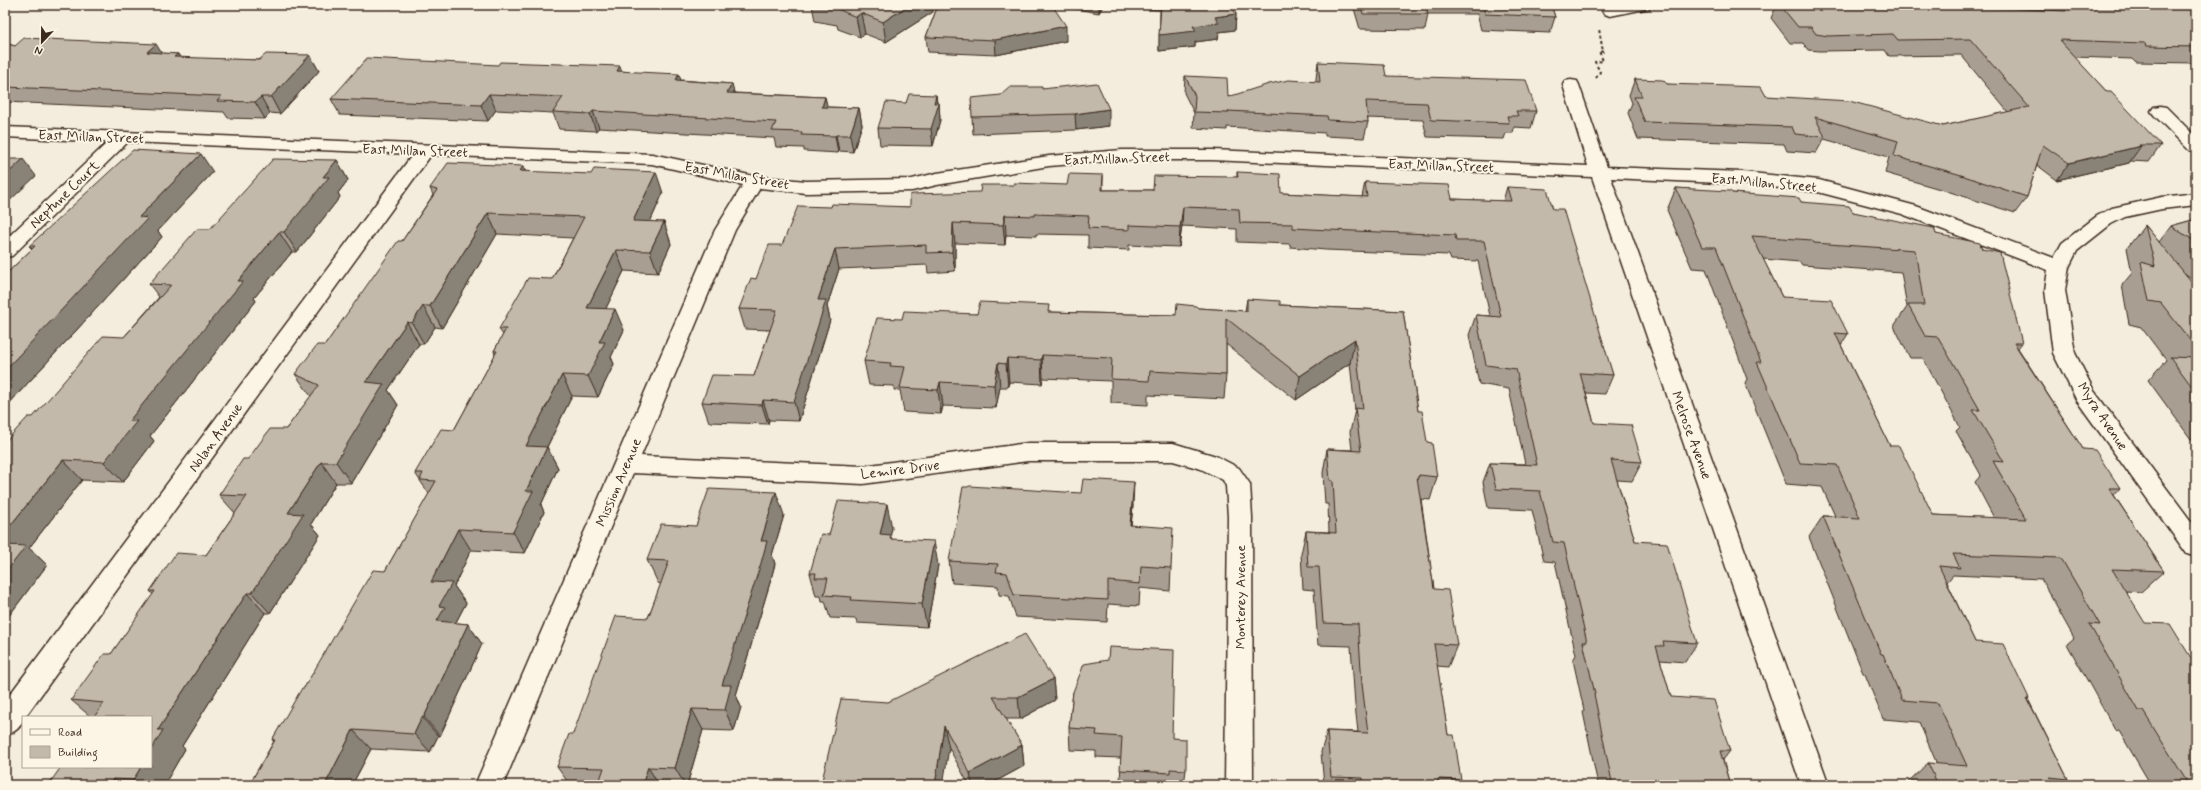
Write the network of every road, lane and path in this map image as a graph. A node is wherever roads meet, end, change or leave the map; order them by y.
1 (1645, 5) edge
2 (1610, 11) dead end
3 (1598, 32) dead end
4 (1598, 75) dead end
5 (1571, 85) dead end
6 (2160, 112) dead end
7 (5, 132) edge
8 (123, 137) junction
9 (2196, 146) edge
10 (425, 151) junction
11 (1600, 171) junction
12 (754, 182) junction
13 (2196, 199) edge
14 (5, 251) edge
15 (2059, 267) junction
16 (1173, 452) joint
17 (626, 464) junction
18 (2196, 547) edge
19 (5, 723) edge
20 (489, 785) edge
21 (1239, 785) edge
22 (1815, 785) edge

1 - 2 street
3 - 4 path
5 - 11 street, Melrose Avenue
6 - 9 street
7 - 8 street, East Millan Street
8 - 10 street, East Millan Street
8 - 14 street, Neptune Court
10 - 12 street, East Millan Street
10 - 19 street, Nolan Avenue
11 - 12 street, East Millan Street
11 - 15 street, East Millan Street
11 - 22 street, Melrose Avenue
12 - 17 street, Mission Avenue
13 - 15 street
15 - 18 street, Myra Avenue
16 - 17 street, Lemire Drive
16 - 21 street, Monterey Avenue
17 - 20 street, Mission Avenue

